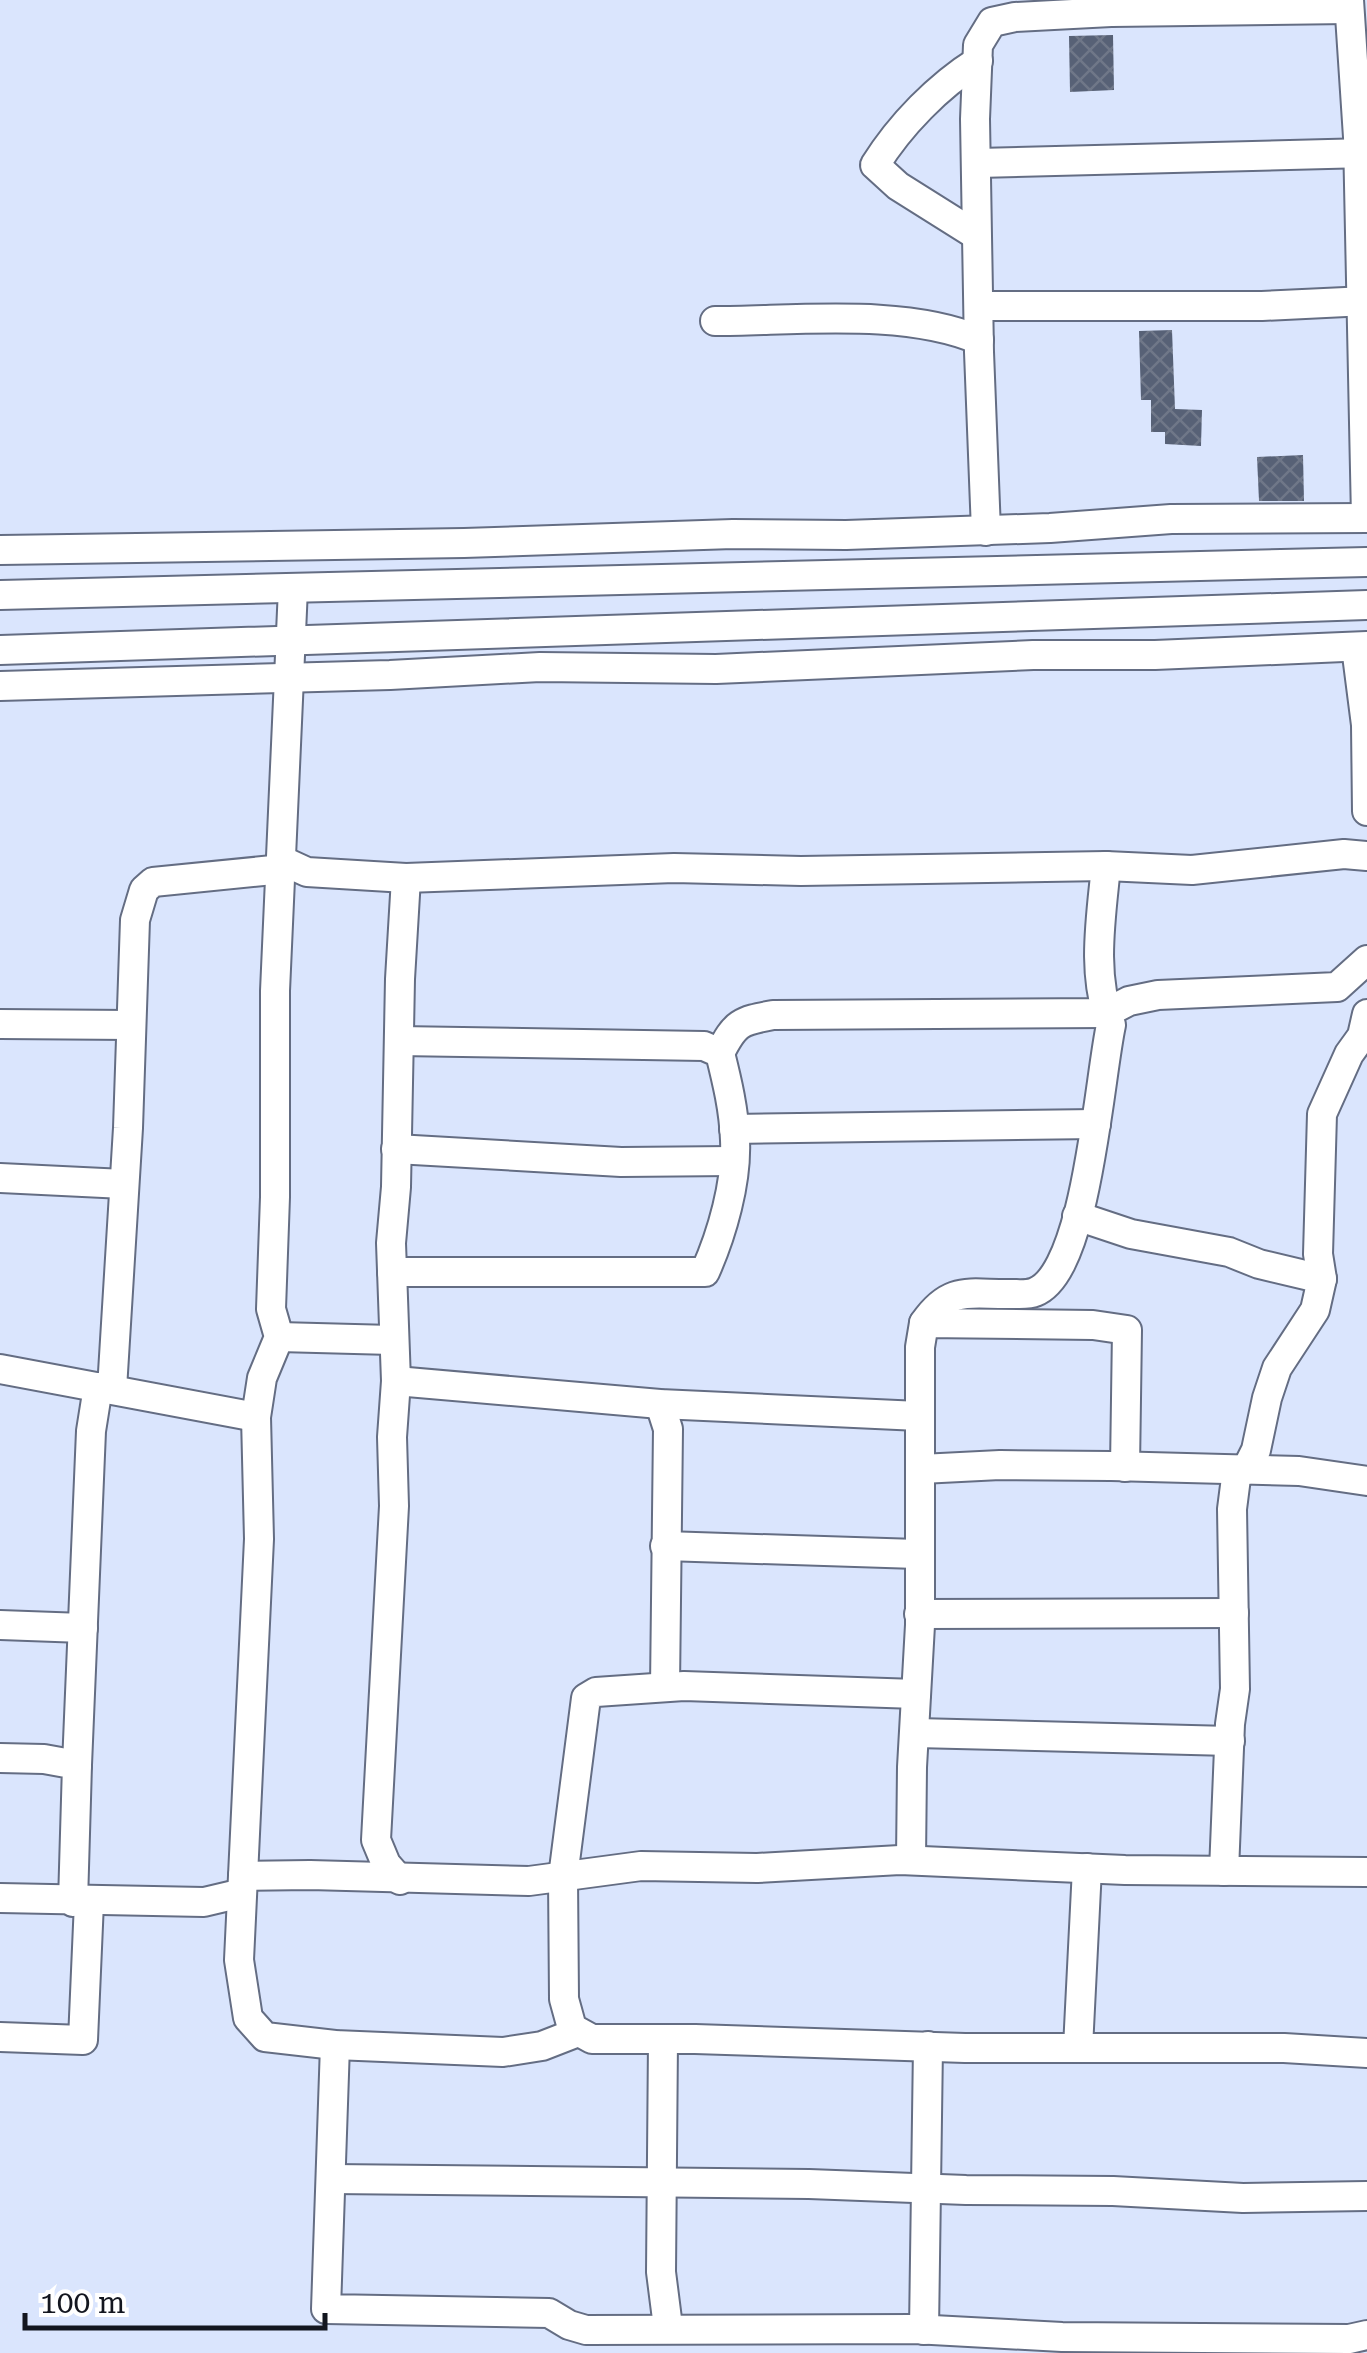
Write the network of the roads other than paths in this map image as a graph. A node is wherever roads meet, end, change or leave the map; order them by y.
1 (1353, 4) edge
2 (1110, 6) edge
3 (978, 60) junction
4 (1363, 153) edge
5 (978, 163) junction
6 (976, 235) junction
7 (1365, 301) edge
8 (979, 306) junction
9 (715, 321) dead end
10 (979, 340) junction
11 (1367, 518) edge
12 (986, 531) junction
13 (0, 550) edge
14 (1367, 562) edge
15 (293, 588) junction
16 (0, 594) edge
17 (1367, 605) edge
18 (289, 640) junction
19 (1362, 646) edge
20 (0, 650) edge
21 (289, 678) junction
22 (0, 686) edge
23 (1367, 811) edge
24 (1367, 856) edge
25 (283, 865) junction
26 (1106, 866) junction
27 (406, 878) junction
28 (1367, 960) edge
29 (1106, 1013) junction
30 (1367, 1014) edge
31 (0, 1024) edge
32 (131, 1025) junction
33 (399, 1041) junction
34 (720, 1053) junction
35 (1096, 1124) junction
36 (734, 1129) junction
37 (396, 1149) junction
38 (734, 1161) junction
39 (0, 1178) edge
40 (124, 1184) junction
41 (1077, 1216) junction
42 (392, 1272) junction
43 (1322, 1279) junction
44 (924, 1323) junction
45 (279, 1338) junction
46 (392, 1340) junction
47 (0, 1369) edge
48 (396, 1381) junction
49 (105, 1388) junction
50 (660, 1404) junction
51 (920, 1416) junction
52 (256, 1418) junction
53 (1125, 1466) junction
54 (921, 1469) junction
55 (1241, 1470) junction
56 (1367, 1482) edge
57 (666, 1546) junction
58 (918, 1554) junction
59 (1234, 1613) junction
60 (920, 1614) junction
61 (0, 1626) edge
62 (84, 1628) junction
63 (665, 1687) junction
64 (916, 1694) junction
65 (916, 1732) junction
66 (1230, 1742) junction
67 (0, 1758) edge
68 (78, 1765) junction
69 (911, 1860) junction
70 (1087, 1868) junction
71 (1224, 1871) junction
72 (1367, 1872) edge
73 (562, 1877) junction
74 (400, 1880) junction
75 (242, 1884) junction
76 (0, 1898) edge
77 (81, 1902) junction
78 (578, 2032) junction
79 (0, 2037) edge
80 (663, 2040) junction
81 (336, 2045) junction
82 (928, 2046) junction
83 (1078, 2048) junction
84 (1367, 2053) edge
85 (331, 2179) junction
86 (661, 2184) junction
87 (926, 2187) junction
88 (1367, 2196) edge
89 (668, 2328) junction
90 (924, 2330) junction
91 (1367, 2335) edge

1 - 2 street
1 - 4 street
2 - 3 street
3 - 5 street
3 - 6 street
4 - 5 street
4 - 7 street
5 - 6 street
6 - 8 street
7 - 8 street
7 - 11 street
8 - 10 street
9 - 10 street
10 - 12 street
11 - 12 street
12 - 13 street
14 - 15 street
15 - 16 street
15 - 18 street
17 - 18 street
18 - 20 street
18 - 21 street
19 - 21 street
19 - 23 street
21 - 22 street
21 - 25 street
24 - 26 street
25 - 27 street
25 - 32 street
25 - 45 street
26 - 27 street
26 - 29 street
27 - 33 street
28 - 29 street
29 - 34 street
29 - 35 street
30 - 43 street
31 - 32 street
32 - 40 street
33 - 34 street
33 - 37 street
34 - 36 street
35 - 36 street
35 - 41 street
36 - 38 street
37 - 38 street
37 - 42 street
38 - 42 street
39 - 40 street
40 - 49 street
41 - 43 street
41 - 44 street
42 - 46 street
43 - 55 street
44 - 51 street
44 - 53 street
45 - 46 street
45 - 52 street
46 - 48 street
47 - 49 street
48 - 50 street
48 - 74 street
49 - 52 street
49 - 62 street
50 - 51 street
50 - 57 street
51 - 54 street
52 - 75 street
53 - 54 street
53 - 55 street
54 - 58 street
55 - 56 street
55 - 59 street
57 - 58 street
57 - 63 street
58 - 60 street
59 - 60 street
59 - 66 street
60 - 64 street
61 - 62 street
62 - 68 street
63 - 64 street
63 - 73 street
64 - 65 street
65 - 66 street
65 - 69 street
66 - 71 street
67 - 68 street
68 - 77 street
69 - 70 street
69 - 73 street
70 - 71 street
70 - 83 street
71 - 72 street
73 - 74 street
73 - 78 street
74 - 75 street
75 - 77 street
75 - 81 street
76 - 77 street
77 - 79 street
78 - 80 street
78 - 81 street
80 - 82 street
80 - 86 street
81 - 85 street
82 - 83 street
82 - 87 street
83 - 84 street
85 - 86 street
85 - 89 street
86 - 87 street
86 - 89 street
87 - 88 street
87 - 90 street
89 - 90 street
90 - 91 street

